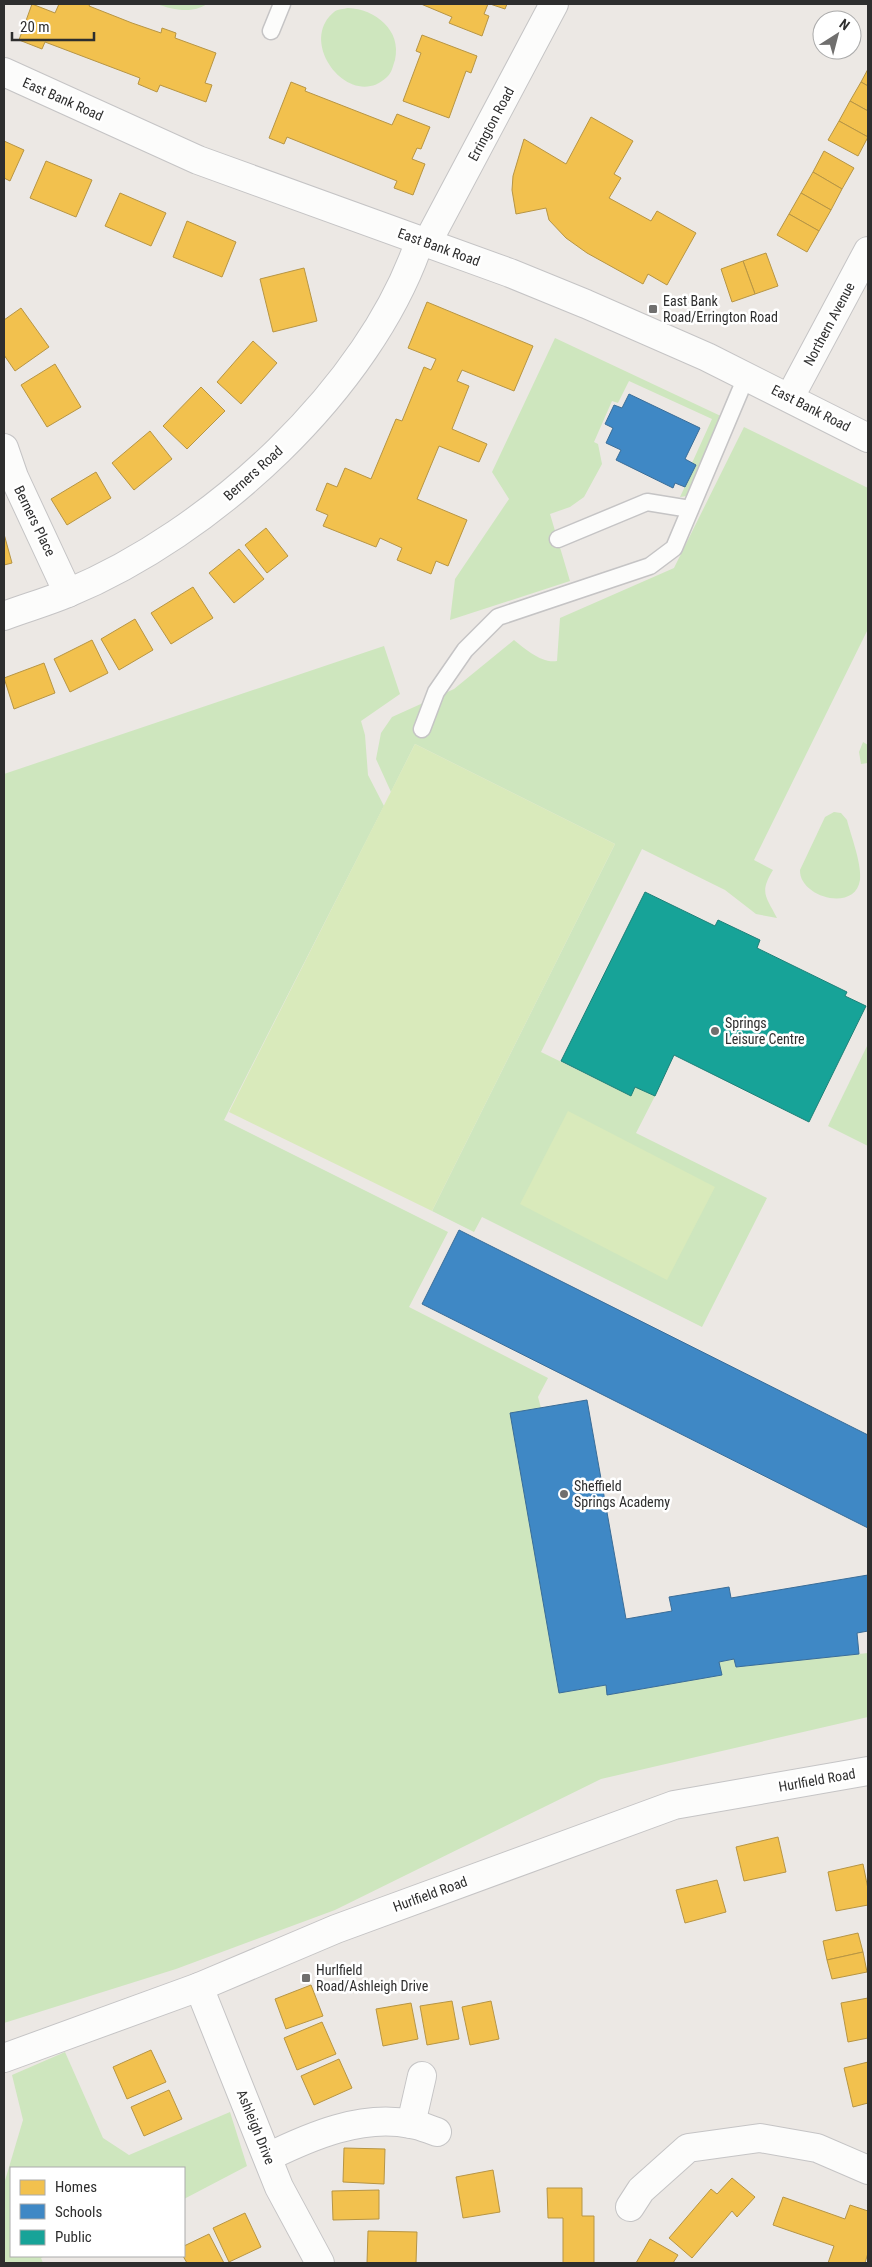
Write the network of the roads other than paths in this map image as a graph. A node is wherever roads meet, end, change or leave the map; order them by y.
1 (282, 4) edge
2 (554, 4) edge
3 (271, 31) dead end
4 (4, 72) edge
5 (423, 242) junction
6 (868, 251) edge
7 (746, 377) junction
8 (790, 397) junction
9 (868, 438) edge
10 (4, 448) edge
11 (690, 509) junction
12 (558, 539) dead end
13 (68, 593) junction
14 (4, 616) edge
15 (422, 729) dead end
16 (868, 1771) edge
17 (199, 1987) junction
18 (4, 2058) edge
19 (422, 2076) dead end
20 (411, 2124) junction
21 (437, 2132) dead end
22 (268, 2157) junction
23 (868, 2170) edge
24 (630, 2207) dead end
25 (320, 2263) edge

1 - 3 lane
2 - 5 street, Errington Road
4 - 5 street, East Bank Road
5 - 7 street, East Bank Road
5 - 13 street, Berners Road
6 - 8 street, Northern Avenue
7 - 8 street, East Bank Road
7 - 11 lane
8 - 9 street, East Bank Road
10 - 13 street, Berners Place
11 - 12 lane
11 - 15 lane
13 - 14 street, Berners Road
16 - 17 street, Hurlfield Road
17 - 18 street, Hurlfield Road
17 - 22 street, Ashleigh Drive
19 - 20 street
20 - 21 street
20 - 22 street
22 - 25 street, Ashleigh Drive
23 - 24 street

